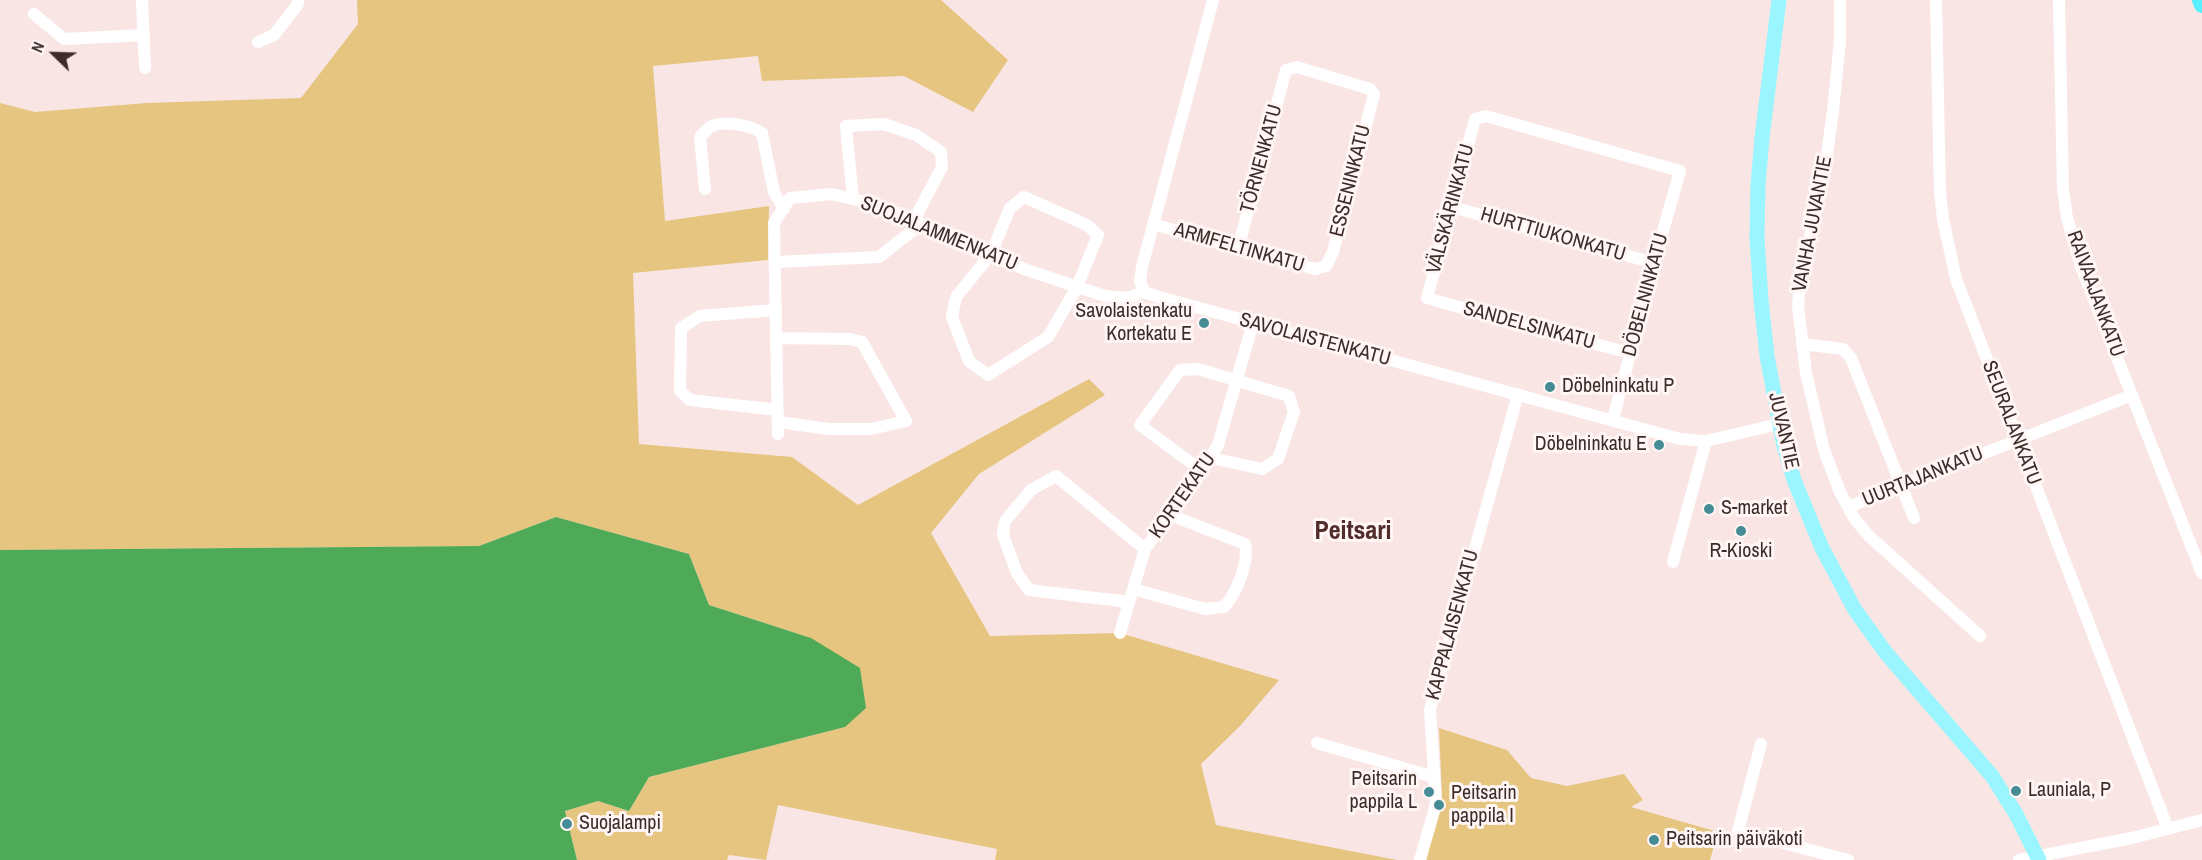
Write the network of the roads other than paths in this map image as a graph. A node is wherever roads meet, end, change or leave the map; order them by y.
1 (142, 0) edge
2 (298, 0) edge
3 (1213, 0) edge
4 (1779, 0) edge
5 (1840, 0) edge
6 (1936, 0) edge
7 (2059, 0) edge
8 (2200, 0) edge
9 (2202, 5) edge
10 (34, 14) dead end
11 (144, 35) junction
12 (258, 42) dead end
13 (145, 68) dead end
14 (1286, 70) joint
15 (1680, 171) joint
16 (705, 189) dead end
17 (853, 199) junction
18 (1452, 207) junction
19 (784, 209) junction
20 (918, 222) junction
21 (1153, 224) junction
22 (1238, 248) junction
23 (991, 254) junction
24 (775, 262) junction
25 (1654, 263) junction
26 (1326, 266) joint
27 (1077, 287) junction
28 (1144, 292) junction
29 (1427, 298) joint
30 (776, 310) junction
31 (1253, 323) junction
32 (777, 338) junction
33 (1802, 344) junction
34 (1630, 353) junction
35 (1237, 380) junction
36 (1518, 394) junction
37 (2132, 395) junction
38 (1613, 419) junction
39 (778, 422) junction
40 (1779, 424) junction
41 (2017, 440) junction
42 (1706, 441) junction
43 (1211, 458) junction
44 (1202, 471) junction
45 (1901, 486) junction
46 (1848, 507) junction
47 (1170, 515) junction
48 (1914, 518) dead end
49 (1145, 549) junction
50 (1673, 562) dead end
51 (2202, 573) edge
52 (1131, 596) junction
53 (1120, 633) dead end
54 (1980, 636) dead end
55 (1317, 743) dead end
56 (1761, 744) dead end
57 (1434, 777) junction
58 (2202, 820) edge
59 (2168, 829) junction
60 (2038, 858) edge
61 (1420, 860) edge
62 (1848, 860) edge
63 (2019, 860) edge

1 - 11 street
2 - 12 street
3 - 21 street
4 - 40 main road, JUVANTIE
5 - 33 street, VANHA JUVANTIE
6 - 41 street, SEURALANKATU
7 - 37 street, RAIVAAJANKATU
8 - 9 highway
10 - 11 street
11 - 13 street
14 - 22 street, TÖRNENKATU
14 - 26 street, ESSENINKATU
15 - 18 street, VÄLSKÄRINKATU
15 - 25 street, DÖBELNINKATU
16 - 19 street
17 - 19 street, SUOJALAMMENKATU
17 - 20 street, SUOJALAMMENKATU
17 - 20 street
18 - 25 street, HURTTIUKONKATU
18 - 29 street, VÄLSKÄRINKATU
19 - 24 street
20 - 23 street, SUOJALAMMENKATU
20 - 24 street
21 - 22 street, ARMFELTINKATU
21 - 28 street
22 - 26 street, ARMFELTINKATU
23 - 27 street, SUOJALAMMENKATU
23 - 27 street
23 - 27 street
24 - 30 street
25 - 34 street, DÖBELNINKATU
27 - 28 street, SUOJALAMMENKATU
28 - 31 street, SAVOLAISTENKATU
29 - 34 street, SANDELSINKATU
30 - 32 street
30 - 39 street
31 - 35 street, KORTEKATU
31 - 36 street, SAVOLAISTENKATU
32 - 39 street
32 - 39 street
33 - 45 street
33 - 46 street, VANHA JUVANTIE
34 - 38 street, DÖBELNINKATU
35 - 43 street, KORTEKATU
35 - 43 street
35 - 44 street
36 - 38 street, SAVOLAISTENKATU
36 - 57 street, KAPPALAISENKATU
37 - 41 street, UURTAJANKATU
37 - 51 street, RAIVAAJANKATU
38 - 42 street, SAVOLAISTENKATU
40 - 42 street, SAVOLAISTENKATU
40 - 60 main road, JUVANTIE
41 - 45 street, UURTAJANKATU
41 - 59 street, SEURALANKATU
42 - 50 street
43 - 44 street, KORTEKATU
44 - 47 street, KORTEKATU
45 - 46 street, UURTAJANKATU
45 - 48 street
46 - 54 street, VANHA JUVANTIE
47 - 49 street, KORTEKATU
47 - 52 street
49 - 52 street, KORTEKATU
49 - 52 street
52 - 53 street, KORTEKATU
55 - 57 street
56 - 62 street
57 - 61 street, KAPPALAISENKATU
58 - 59 street
59 - 60 street
60 - 63 street

